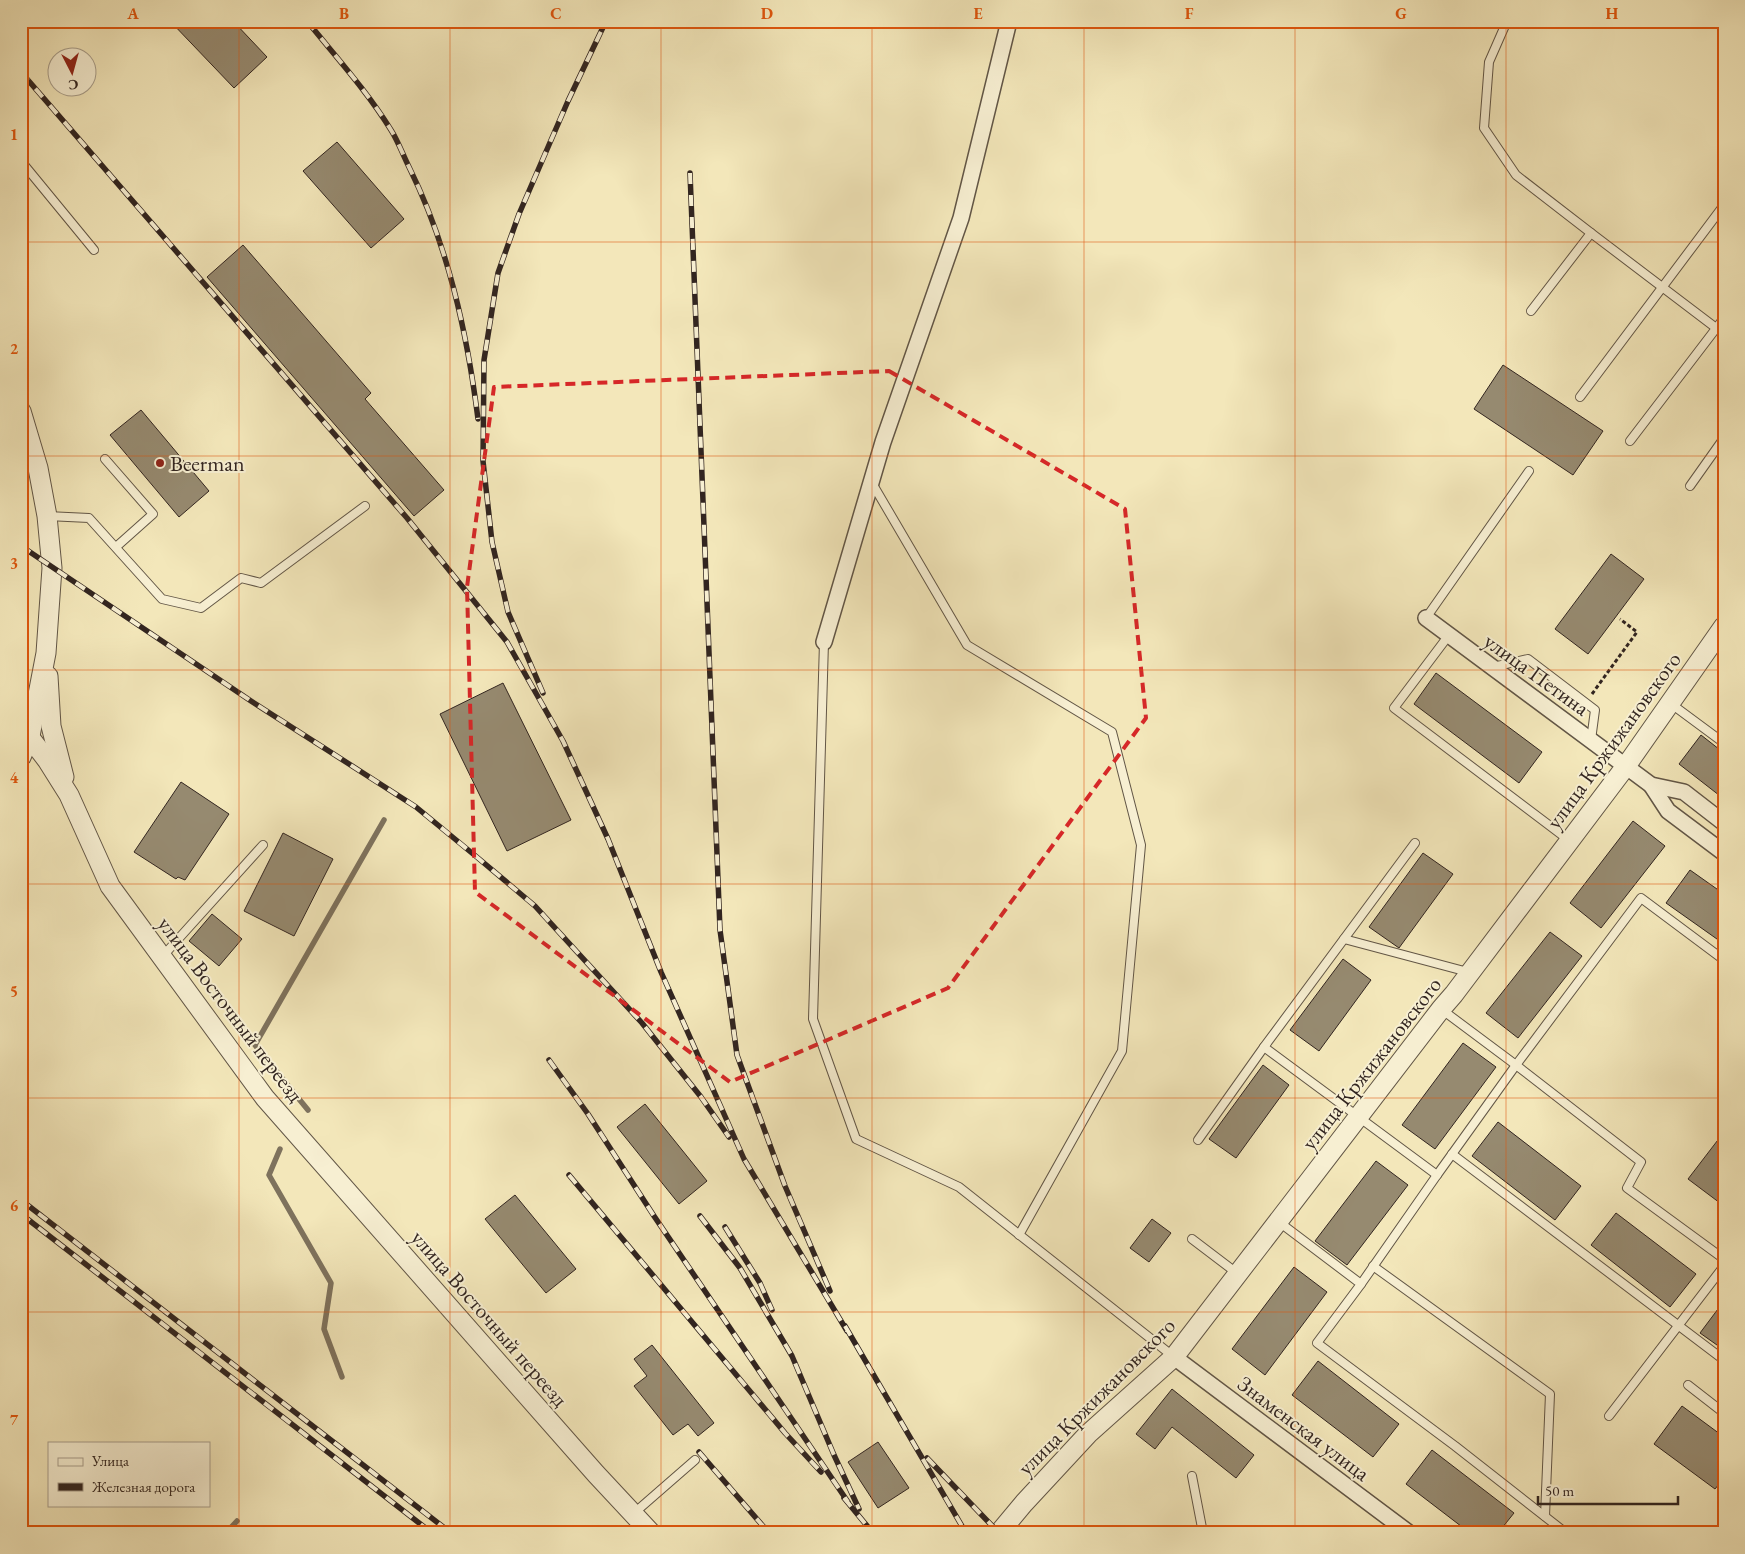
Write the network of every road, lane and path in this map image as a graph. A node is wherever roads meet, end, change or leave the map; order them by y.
1 (1009, 21) edge
2 (1507, 21) edge
3 (21, 169) edge
4 (1724, 205) edge
5 (1591, 233) junction
6 (94, 250) dead end
7 (1662, 287) junction
8 (1531, 311) dead end
9 (1724, 318) edge
10 (1716, 329) junction
11 (1724, 334) edge
12 (1580, 397) dead end
13 (21, 411) edge
14 (1724, 438) edge
15 (1630, 441) dead end
16 (105, 459) dead end
17 (1528, 470) dead end
18 (871, 482) junction
19 (1690, 486) dead end
20 (366, 506) dead end
21 (47, 516) junction
22 (116, 547) junction
23 (1426, 618) joint
24 (1620, 619) dead end
25 (1724, 626) edge
26 (1449, 635) junction
27 (824, 642) joint
28 (46, 653) junction
29 (1492, 667) junction
30 (1586, 703) junction
31 (1670, 703) junction
32 (26, 731) edge
33 (1591, 740) junction
34 (1724, 743) edge
35 (21, 757) edge
36 (1626, 766) junction
37 (1651, 785) junction
38 (69, 796) junction
39 (1724, 823) edge
40 (1570, 840) junction
41 (1415, 843) dead end
42 (263, 845) dead end
43 (1724, 853) edge
44 (1344, 938) junction
45 (162, 956) junction
46 (1724, 960) edge
47 (1470, 973) junction
48 (1441, 1009) junction
49 (1264, 1047) junction
50 (1516, 1065) junction
51 (1359, 1118) junction
52 (1198, 1140) dead end
53 (1452, 1154) junction
54 (1437, 1175) junction
55 (1278, 1221) junction
56 (1019, 1235) junction
57 (1192, 1239) dead end
58 (1724, 1259) edge
59 (1373, 1266) junction
60 (1724, 1266) edge
61 (1238, 1274) junction
62 (1361, 1284) junction
63 (1678, 1326) junction
64 (1174, 1357) junction
65 (1724, 1360) edge
66 (1688, 1385) dead end
67 (1724, 1413) edge
68 (1609, 1416) dead end
69 (695, 1460) dead end
70 (1192, 1476) dead end
71 (633, 1514) junction
72 (1545, 1516) junction
73 (651, 1533) edge
74 (999, 1533) edge
75 (1203, 1533) edge
76 (1409, 1533) edge
77 (1566, 1533) edge

1 - 18 street
2 - 5 lane
3 - 6 lane
4 - 7 lane
5 - 7 lane
5 - 8 lane
7 - 10 lane
7 - 12 lane
9 - 10 lane
10 - 11 lane
10 - 15 lane
13 - 21 street
14 - 19 lane
16 - 22 lane
17 - 23 lane
18 - 27 street
18 - 56 lane
20 - 22 lane
21 - 22 lane
21 - 28 street
23 - 26 street, улица Петина
24 - 30 path
25 - 31 street, улица Кржижановского
26 - 29 street, улица Петина
26 - 40 lane
27 - 56 lane
28 - 32 street
28 - 38 street
29 - 30 lane
29 - 33 street, улица Петина
30 - 33 lane
31 - 34 lane
31 - 36 street, улица Кржижановского
32 - 35 street
32 - 38 street, улица Восточный переезд
33 - 36 street, улица Петина
36 - 37 street, улица Петина
36 - 40 street, улица Кржижановского
37 - 39 street, улица Петина
37 - 43 street
38 - 45 street, улица Восточный переезд
40 - 47 street, улица Кржижановского
41 - 44 lane
42 - 45 lane
44 - 47 lane
44 - 49 lane
45 - 71 street, улица Восточный переезд
46 - 50 lane
47 - 48 street, улица Кржижановского
48 - 50 lane
48 - 51 street, улица Кржижановского
49 - 51 lane
49 - 52 lane
50 - 53 lane
50 - 58 lane
51 - 54 lane
51 - 55 street, улица Кржижановского
53 - 54 lane
53 - 63 lane
54 - 59 lane
55 - 61 street, улица Кржижановского
55 - 62 lane
56 - 64 lane
57 - 61 lane
59 - 62 lane
59 - 72 lane
60 - 63 lane
61 - 64 street, улица Кржижановского
62 - 72 lane
63 - 65 lane
63 - 68 lane
64 - 74 street, улица Кржижановского
64 - 76 street, Знаменская улица
66 - 67 lane
69 - 71 lane
70 - 75 lane
71 - 73 street, улица Восточный переезд
72 - 77 lane

